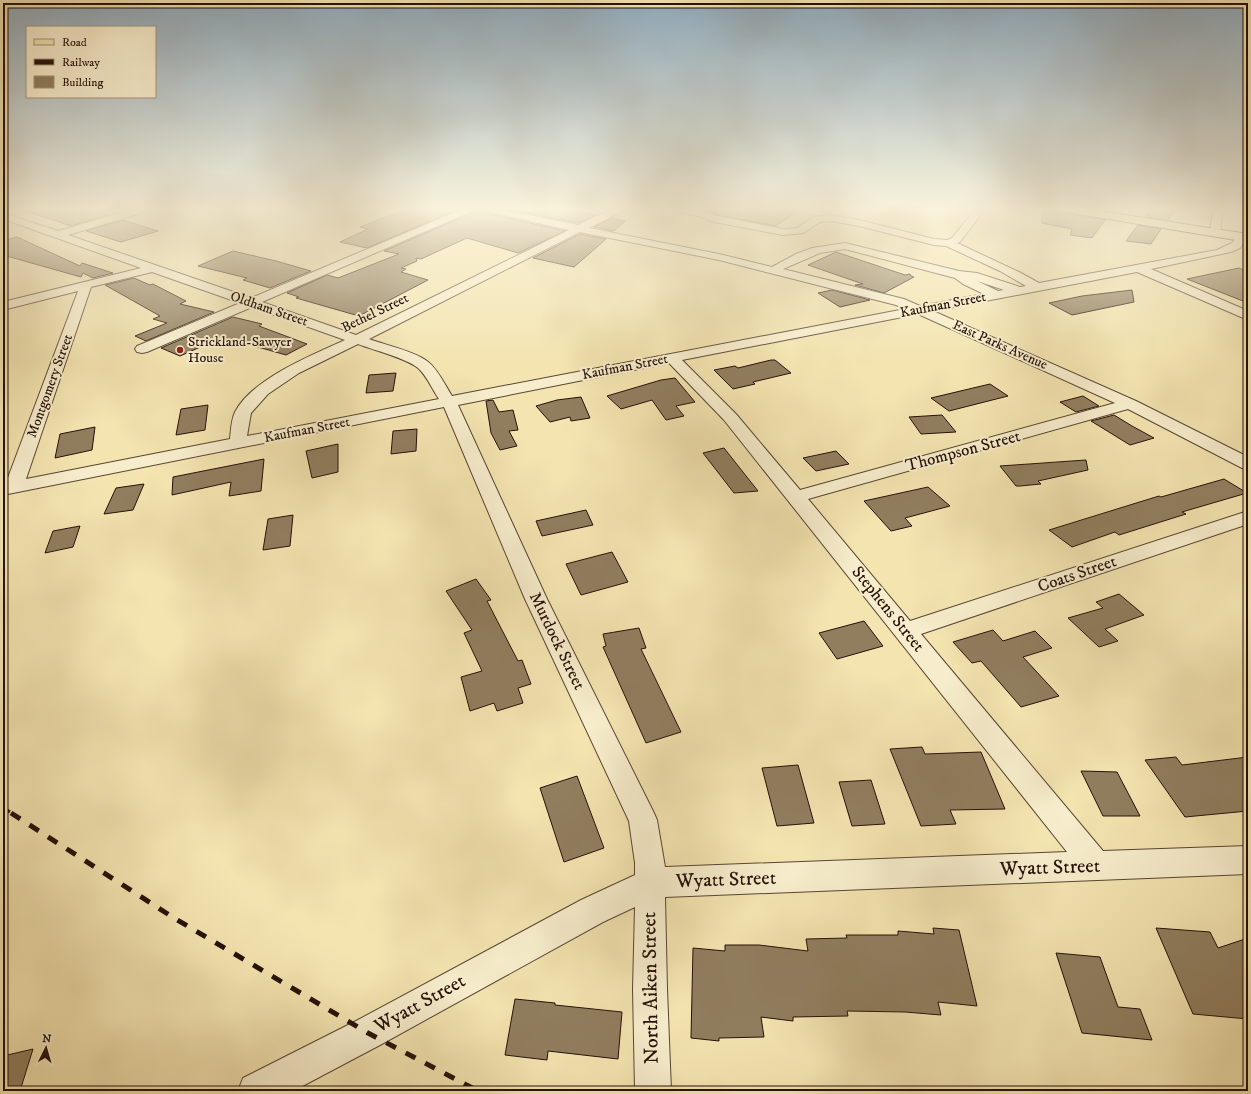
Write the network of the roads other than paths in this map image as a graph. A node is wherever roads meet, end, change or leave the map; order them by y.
1 (128, 259) edge
2 (353, 259) edge
3 (518, 259) edge
4 (728, 259) edge
5 (794, 259) edge
6 (896, 259) edge
7 (979, 259) edge
8 (1185, 259) edge
9 (154, 268) junction
10 (1138, 268) junction
11 (774, 270) junction
12 (959, 275) junction
13 (86, 285) junction
14 (1036, 287) junction
15 (1018, 291) junction
16 (997, 295) junction
17 (252, 302) junction
18 (3, 306) edge
19 (918, 310) junction
20 (1248, 316) edge
21 (358, 340) junction
22 (142, 348) dead end
23 (672, 358) junction
24 (449, 402) junction
25 (1130, 404) junction
26 (238, 444) junction
27 (1248, 464) edge
28 (8, 488) edge
29 (795, 497) junction
30 (1248, 517) edge
31 (905, 631) junction
32 (1248, 860) edge
33 (1097, 866) junction
34 (650, 884) junction
35 (256, 1091) edge
36 (653, 1091) edge

1 - 9 street, Oldham Street
2 - 17 street
3 - 21 street, Bethel Street
4 - 11 street, East Parks Avenue
5 - 11 street
6 - 12 street
7 - 14 street
8 - 10 street, Kaufman Street
9 - 13 street
9 - 17 street, Oldham Street
10 - 14 street, Kaufman Street
10 - 20 street
11 - 19 street, East Parks Avenue
12 - 15 street
12 - 16 street
13 - 18 street
13 - 28 street, Montgomery Street
14 - 15 street, Kaufman Street
15 - 16 street, Kaufman Street
16 - 19 street, Kaufman Street
17 - 21 street, Oldham Street
17 - 22 street
19 - 23 street, Kaufman Street
19 - 25 street, East Parks Avenue
21 - 24 street, Oldham Street
21 - 26 street, Bethel Street
23 - 24 street, Kaufman Street
23 - 29 street, Stephens Street
24 - 26 street, Kaufman Street
24 - 34 street, Murdock Street
25 - 27 street, East Parks Avenue
25 - 29 street, Thompson Street
26 - 28 street, Kaufman Street
29 - 31 street, Stephens Street
30 - 31 street, Coats Street
31 - 33 street, Stephens Street
32 - 33 street, Wyatt Street
33 - 34 street, Wyatt Street
34 - 35 street, Wyatt Street
34 - 36 street, North Aiken Street

